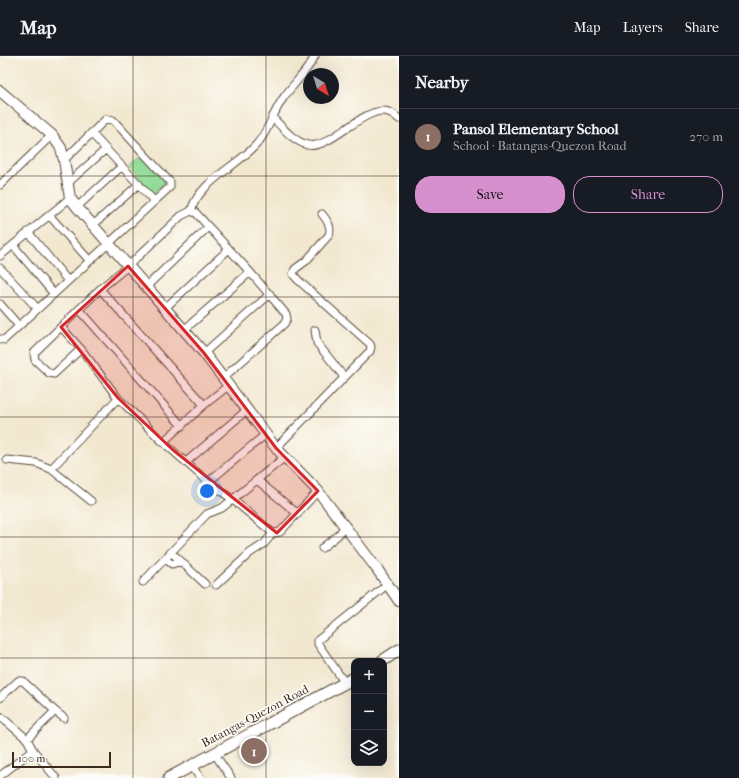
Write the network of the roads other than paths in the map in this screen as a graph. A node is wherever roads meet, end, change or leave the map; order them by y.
1 (315, 56) edge
2 (0, 91) edge
3 (272, 117) junction
4 (399, 119) edge
5 (91, 133) junction
6 (52, 135) junction
7 (106, 149) junction
8 (64, 160) junction
9 (122, 166) junction
10 (68, 183) junction
11 (139, 184) junction
12 (0, 185) edge
13 (70, 198) junction
14 (154, 201) junction
15 (77, 207) junction
16 (191, 211) junction
17 (322, 214) dead end
18 (49, 215) junction
19 (92, 226) junction
20 (208, 227) junction
21 (28, 232) junction
22 (109, 244) junction
23 (13, 245) junction
24 (229, 249) junction
25 (0, 256) edge
26 (90, 261) junction
27 (128, 266) junction
28 (0, 268) edge
29 (250, 272) junction
30 (68, 281) junction
31 (146, 286) junction
32 (100, 289) junction
33 (53, 293) junction
34 (270, 294) junction
35 (0, 304) edge
36 (38, 308) junction
37 (165, 308) junction
38 (79, 309) junction
39 (20, 326) junction
40 (61, 327) junction
41 (184, 330) junction
42 (315, 330) dead end
43 (0, 339) edge
44 (80, 349) junction
45 (204, 353) junction
46 (344, 377) junction
47 (226, 382) junction
48 (118, 398) junction
49 (204, 405) junction
50 (247, 410) junction
51 (182, 426) junction
52 (266, 434) junction
53 (163, 442) junction
54 (276, 448) junction
55 (285, 457) junction
56 (7, 460) dead end
57 (186, 462) junction
58 (51, 469) junction
59 (257, 480) junction
60 (208, 482) junction
61 (318, 491) junction
62 (232, 499) junction
63 (92, 501) dead end
64 (298, 514) junction
65 (345, 527) junction
66 (274, 533) junction
67 (322, 548) dead end
68 (171, 552) junction
69 (165, 559) junction
70 (181, 561) junction
71 (143, 582) dead end
72 (205, 584) dead end
73 (388, 584) junction
74 (216, 585) dead end
75 (399, 601) edge
76 (399, 650) edge
77 (387, 658) edge
78 (349, 681) edge
79 (0, 698) edge
80 (55, 711) junction
81 (0, 716) edge
82 (64, 718) dead end
83 (27, 739) junction
84 (33, 750) junction
85 (214, 753) junction
86 (192, 766) junction
87 (0, 776) edge
88 (56, 778) edge
89 (169, 778) edge
90 (200, 778) edge
91 (231, 778) edge

1 - 3 street
2 - 6 street
3 - 4 street
3 - 16 street
5 - 7 street
5 - 8 street
5 - 14 street
6 - 8 street
6 - 12 street
7 - 9 street
7 - 10 street
8 - 10 street
9 - 11 street
9 - 15 street
10 - 13 street
11 - 14 street
11 - 19 street
13 - 15 street
13 - 18 street
14 - 22 street
15 - 19 street
16 - 20 street
16 - 27 street
17 - 46 street
18 - 21 street
18 - 26 street
19 - 22 street
20 - 24 street
20 - 31 street
21 - 23 street
21 - 30 street
22 - 26 street
22 - 27 street
23 - 25 street
23 - 33 street
24 - 29 street
24 - 37 street
26 - 30 street
27 - 31 street
27 - 32 street
28 - 36 street
29 - 34 street
29 - 41 street
30 - 33 street
31 - 37 street
32 - 38 street
32 - 49 street
33 - 36 street
34 - 45 street
34 - 47 street
35 - 39 street
36 - 39 street
37 - 41 street
38 - 40 street
38 - 51 street
39 - 43 street
40 - 44 street
40 - 44 street
41 - 45 street
42 - 46 street
44 - 48 street
45 - 47 street
46 - 54 street
47 - 49 street
47 - 50 street
48 - 53 street
48 - 58 street
49 - 51 street
50 - 52 street
50 - 57 street
51 - 53 street
52 - 54 street
52 - 60 street
53 - 57 street
54 - 55 street
55 - 59 street
55 - 61 street
56 - 58 street
57 - 60 street
58 - 63 street
59 - 62 street
59 - 64 street
60 - 62 street
61 - 64 street
61 - 65 street
62 - 66 street
62 - 68 street
64 - 66 street
65 - 67 street
65 - 73 street
66 - 74 street
68 - 69 street
68 - 70 street
69 - 70 street
69 - 71 street
70 - 72 street
73 - 75 street
73 - 78 street
76 - 77 main road
78 - 85 main road, Batangas-Quezon Road
79 - 80 street
80 - 82 street
80 - 83 street
81 - 83 street
83 - 84 street
84 - 87 street
84 - 88 street
85 - 86 main road, Batangas-Quezon Road
85 - 91 street
86 - 89 main road, Batangas-Quezon Road
86 - 90 street

